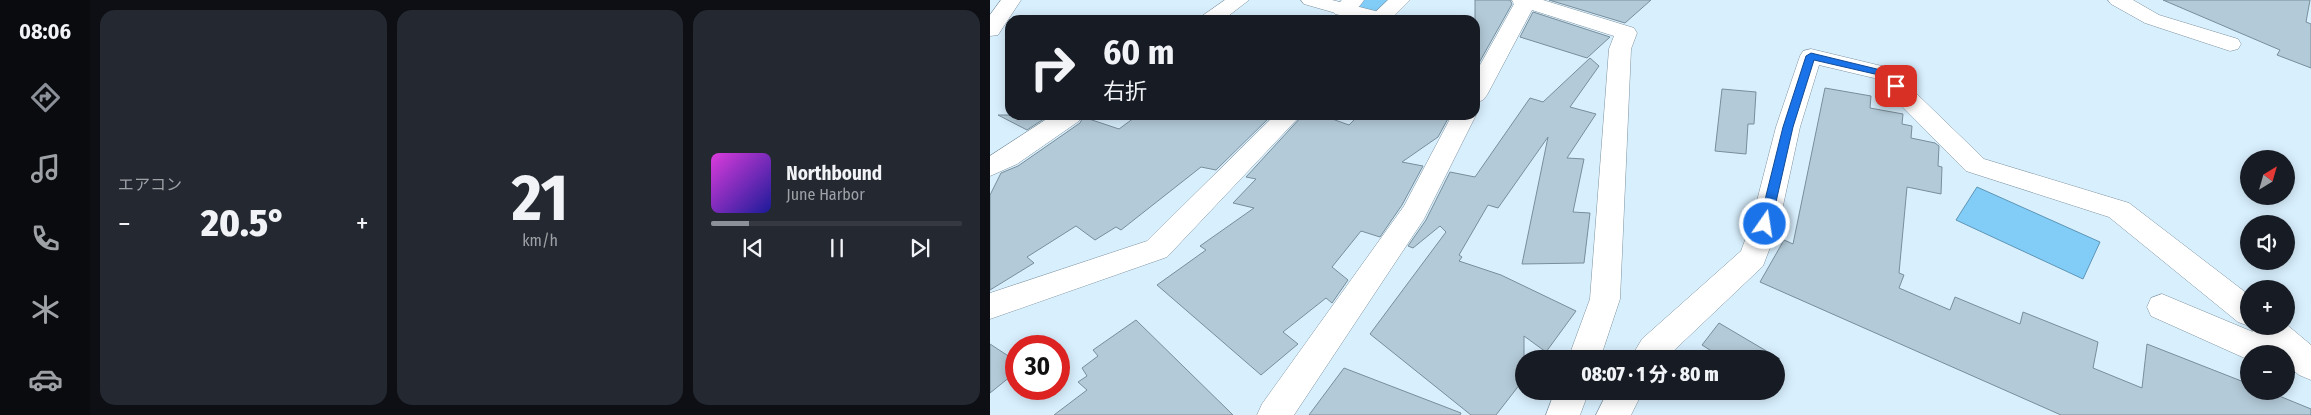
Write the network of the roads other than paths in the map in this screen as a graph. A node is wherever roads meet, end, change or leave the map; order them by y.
1 (1011, 0) edge
2 (1239, 0) edge
3 (1311, 0) edge
4 (1400, 0) edge
5 (1524, 0) edge
6 (2118, 0) edge
7 (1348, 5) edge
8 (1216, 15) edge
9 (1370, 15) edge
10 (1383, 15) edge
11 (990, 30) edge
12 (2230, 44) dead end
13 (1480, 86) edge
14 (1063, 120) edge
15 (1284, 120) edge
16 (1461, 120) edge
17 (990, 167) edge
18 (990, 306) edge
19 (2240, 306) edge
20 (2162, 307) dead end
21 (2276, 335) edge
22 (2249, 345) edge
23 (1587, 350) edge
24 (1652, 350) edge
25 (2295, 365) edge
26 (2311, 365) edge
27 (2311, 372) edge
28 (1569, 400) edge
29 (1621, 400) edge
30 (1274, 415) edge
31 (1563, 415) edge
32 (1612, 415) edge

1 - 11 street
2 - 8 street
3 - 7 street
4 - 10 street
5 - 13 street
5 - 23 street
6 - 12 street
7 - 9 street
14 - 17 street
15 - 18 street
16 - 30 street
19 - 24 street
20 - 22 street
21 - 26 street
25 - 27 street
28 - 31 street
29 - 32 street

